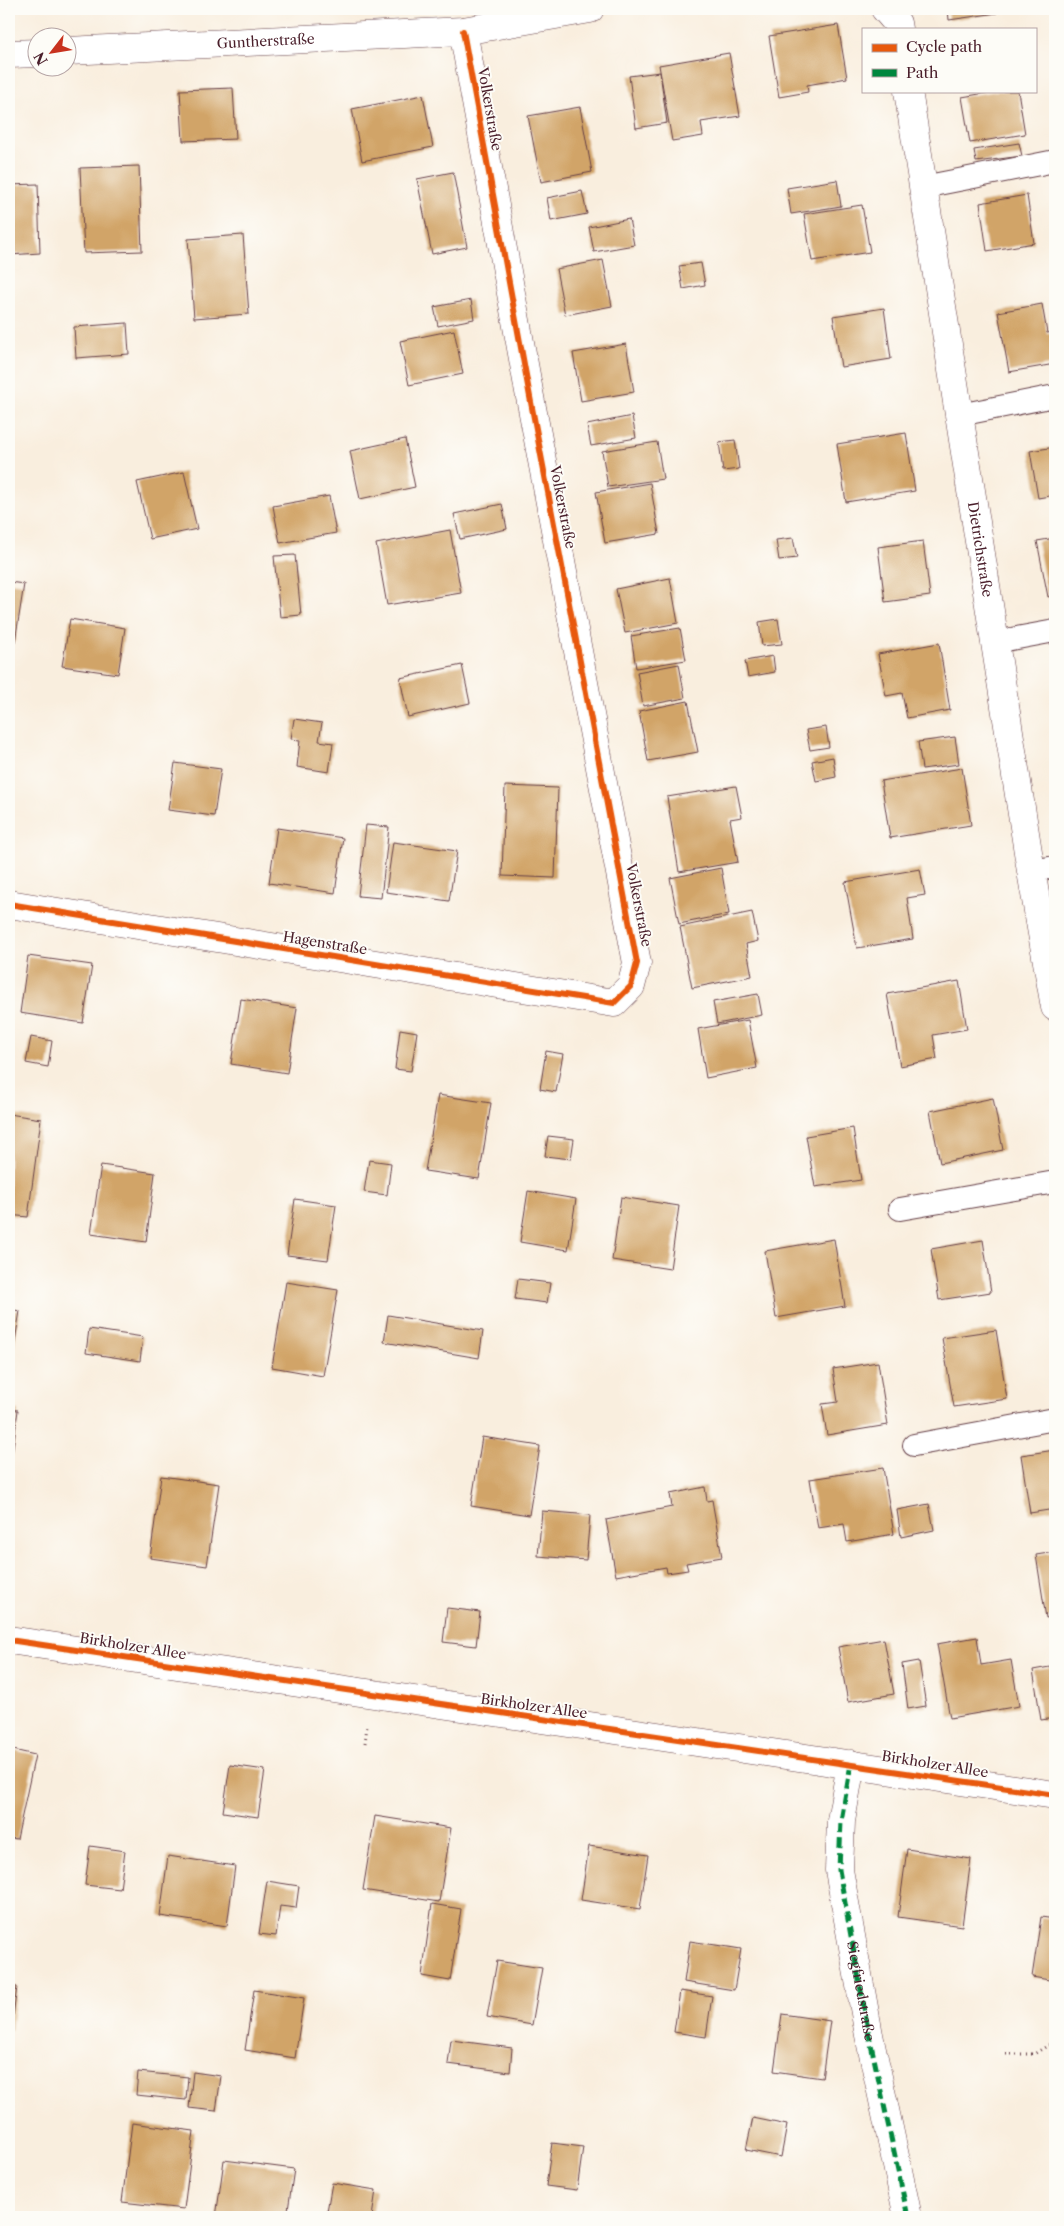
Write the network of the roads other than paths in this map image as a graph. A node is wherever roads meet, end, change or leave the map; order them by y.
1 (590, 9) edge
2 (885, 9) edge
3 (898, 28) edge
4 (463, 32) junction
5 (78, 51) edge
6 (28, 53) edge
7 (9, 54) edge
8 (908, 92) edge
9 (1055, 161) edge
10 (923, 187) junction
11 (1055, 396) edge
12 (959, 415) junction
13 (1055, 631) edge
14 (995, 642) junction
15 (1043, 869) edge
16 (9, 904) edge
17 (631, 986) joint
18 (1055, 1007) edge
19 (1055, 1182) edge
20 (900, 1208) dead end
21 (1055, 1419) edge
22 (914, 1445) dead end
23 (9, 1640) edge
24 (851, 1764) junction
25 (1055, 1795) edge
26 (915, 2216) edge

1 - 4 street
2 - 3 street
4 - 5 street, Guntherstraße
4 - 17 street, Volkerstraße
6 - 7 street
8 - 10 street, Dietrichstraße
9 - 10 lane
10 - 12 street, Dietrichstraße
11 - 12 lane
12 - 14 street, Dietrichstraße
13 - 14 lane
14 - 15 street, Dietrichstraße
15 - 18 street, Dietrichstraße
16 - 17 street, Hagenstraße
19 - 20 lane
21 - 22 lane
23 - 24 street, Birkholzer Allee
24 - 25 street, Birkholzer Allee
24 - 26 street, Siegfriedstraße

